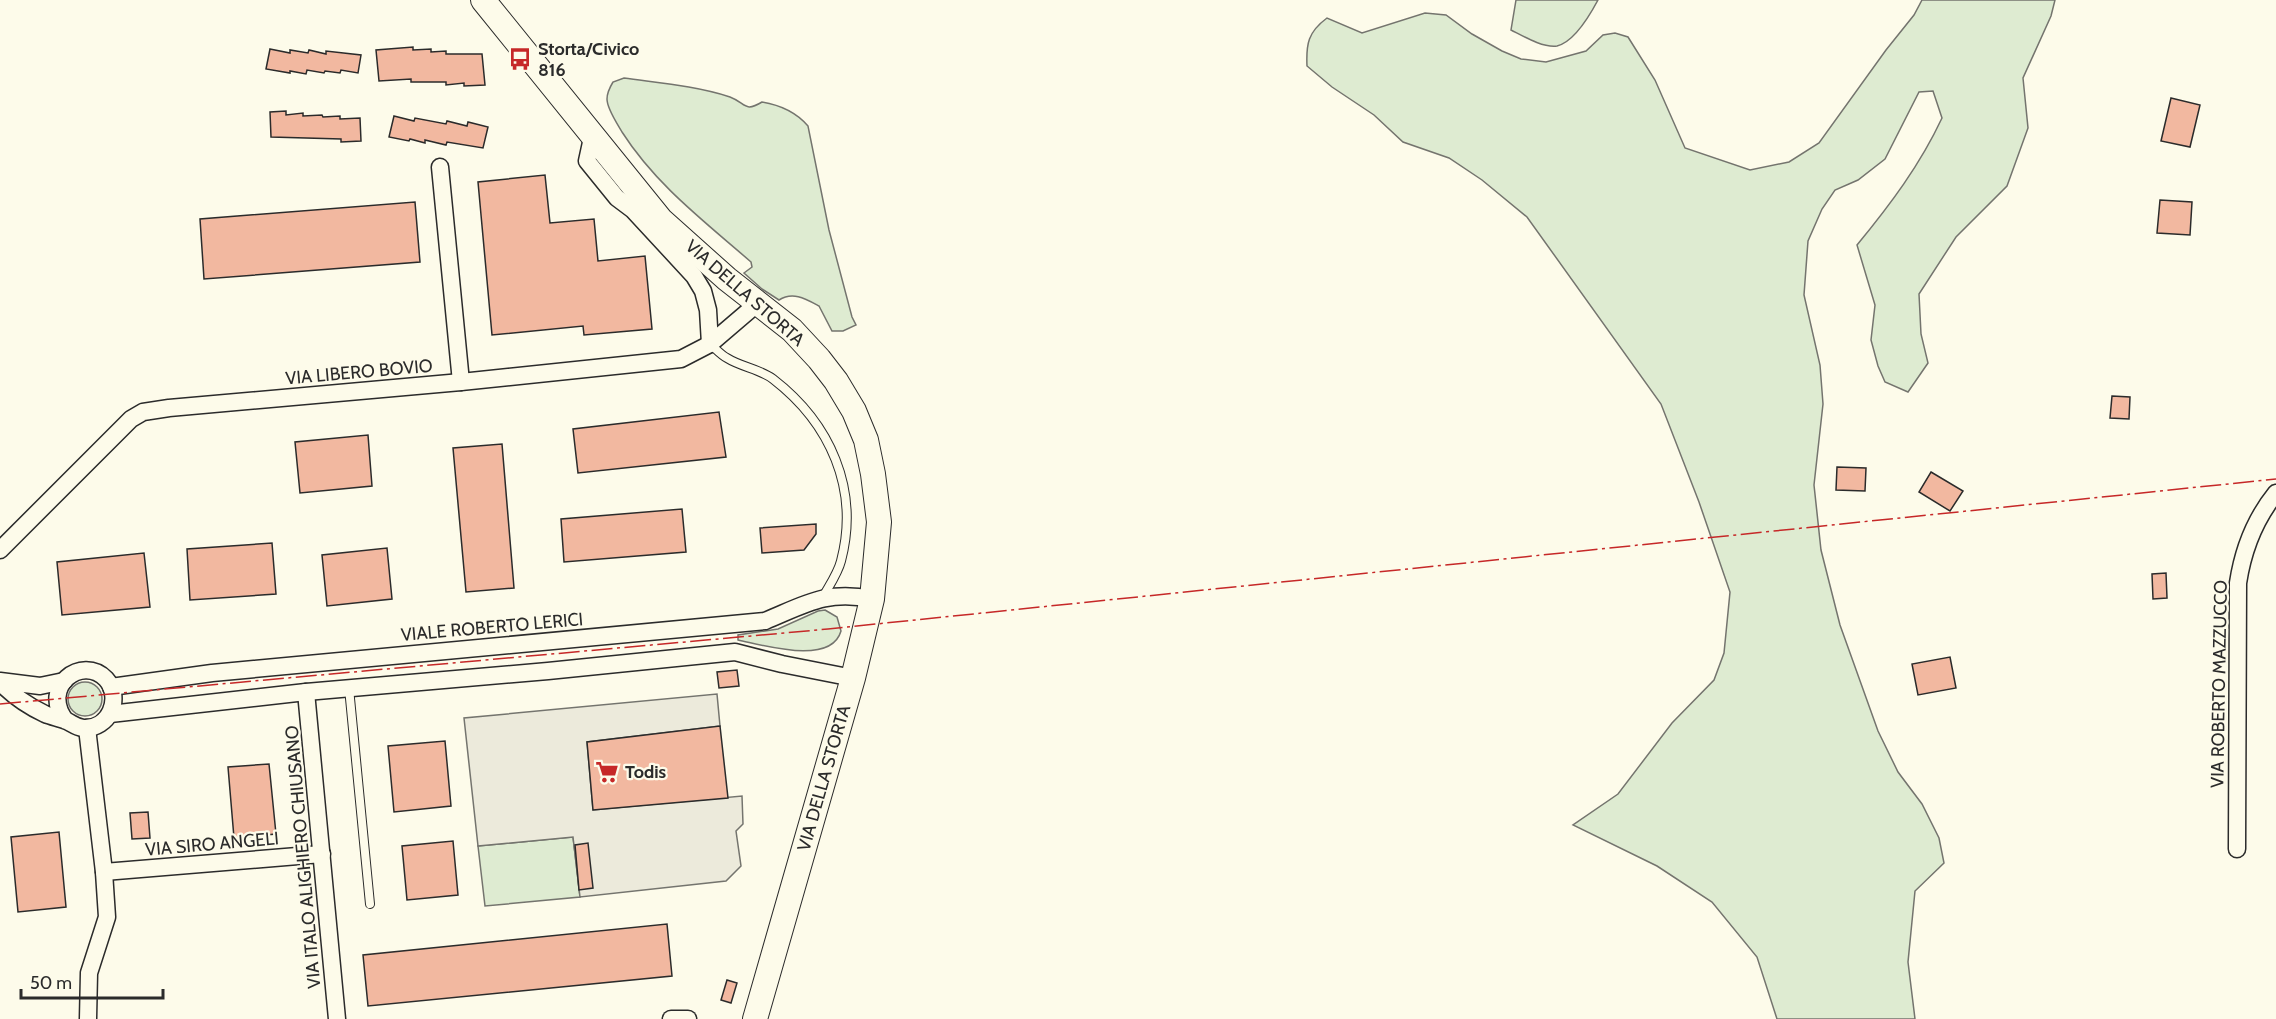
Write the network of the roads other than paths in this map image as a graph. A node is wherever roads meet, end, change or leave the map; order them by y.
1 (483, 0) edge
2 (592, 138) junction
3 (440, 167) dead end
4 (758, 303) junction
5 (710, 344) junction
6 (461, 382) junction
7 (2276, 493) edge
8 (0, 550) edge
9 (823, 597) junction
10 (872, 599) junction
11 (853, 678) junction
12 (64, 681) junction
13 (0, 682) edge
14 (111, 687) junction
15 (349, 688) junction
16 (306, 692) junction
17 (110, 714) junction
18 (66, 721) junction
19 (87, 728) junction
20 (2237, 849) dead end
21 (322, 854) junction
22 (105, 872) junction
23 (370, 904) dead end
24 (88, 1019) edge
25 (338, 1019) edge
26 (671, 1019) edge
27 (688, 1019) edge
28 (754, 1019) edge

1 - 2 main road, VIA DELLA STORTA
2 - 4 main road, VIA DELLA STORTA
2 - 5 street
3 - 6 street
4 - 5 street, VIA LIBERO BOVIO
4 - 10 main road, VIA DELLA STORTA
5 - 6 street, VIA LIBERO BOVIO
5 - 9 lane
6 - 8 street, VIA LIBERO BOVIO
7 - 20 street, VIA ROBERTO MAZZUCCO
9 - 10 street, VIALE ROBERTO LERICI
9 - 14 street, VIALE ROBERTO LERICI
10 - 11 main road, VIA DELLA STORTA
11 - 15 street
11 - 28 main road, VIA DELLA STORTA
12 - 13 street
12 - 14 street
12 - 18 street
13 - 18 street
14 - 17 street
15 - 16 street
15 - 23 lane
16 - 17 street
16 - 21 street, VIA ITALO ALIGHIERO CHIUSANO
17 - 19 street
18 - 19 street
19 - 22 street
21 - 22 street, VIA SIRO ANGELI
21 - 25 street, VIA ITALO ALIGHIERO CHIUSANO
22 - 24 street
26 - 27 street

